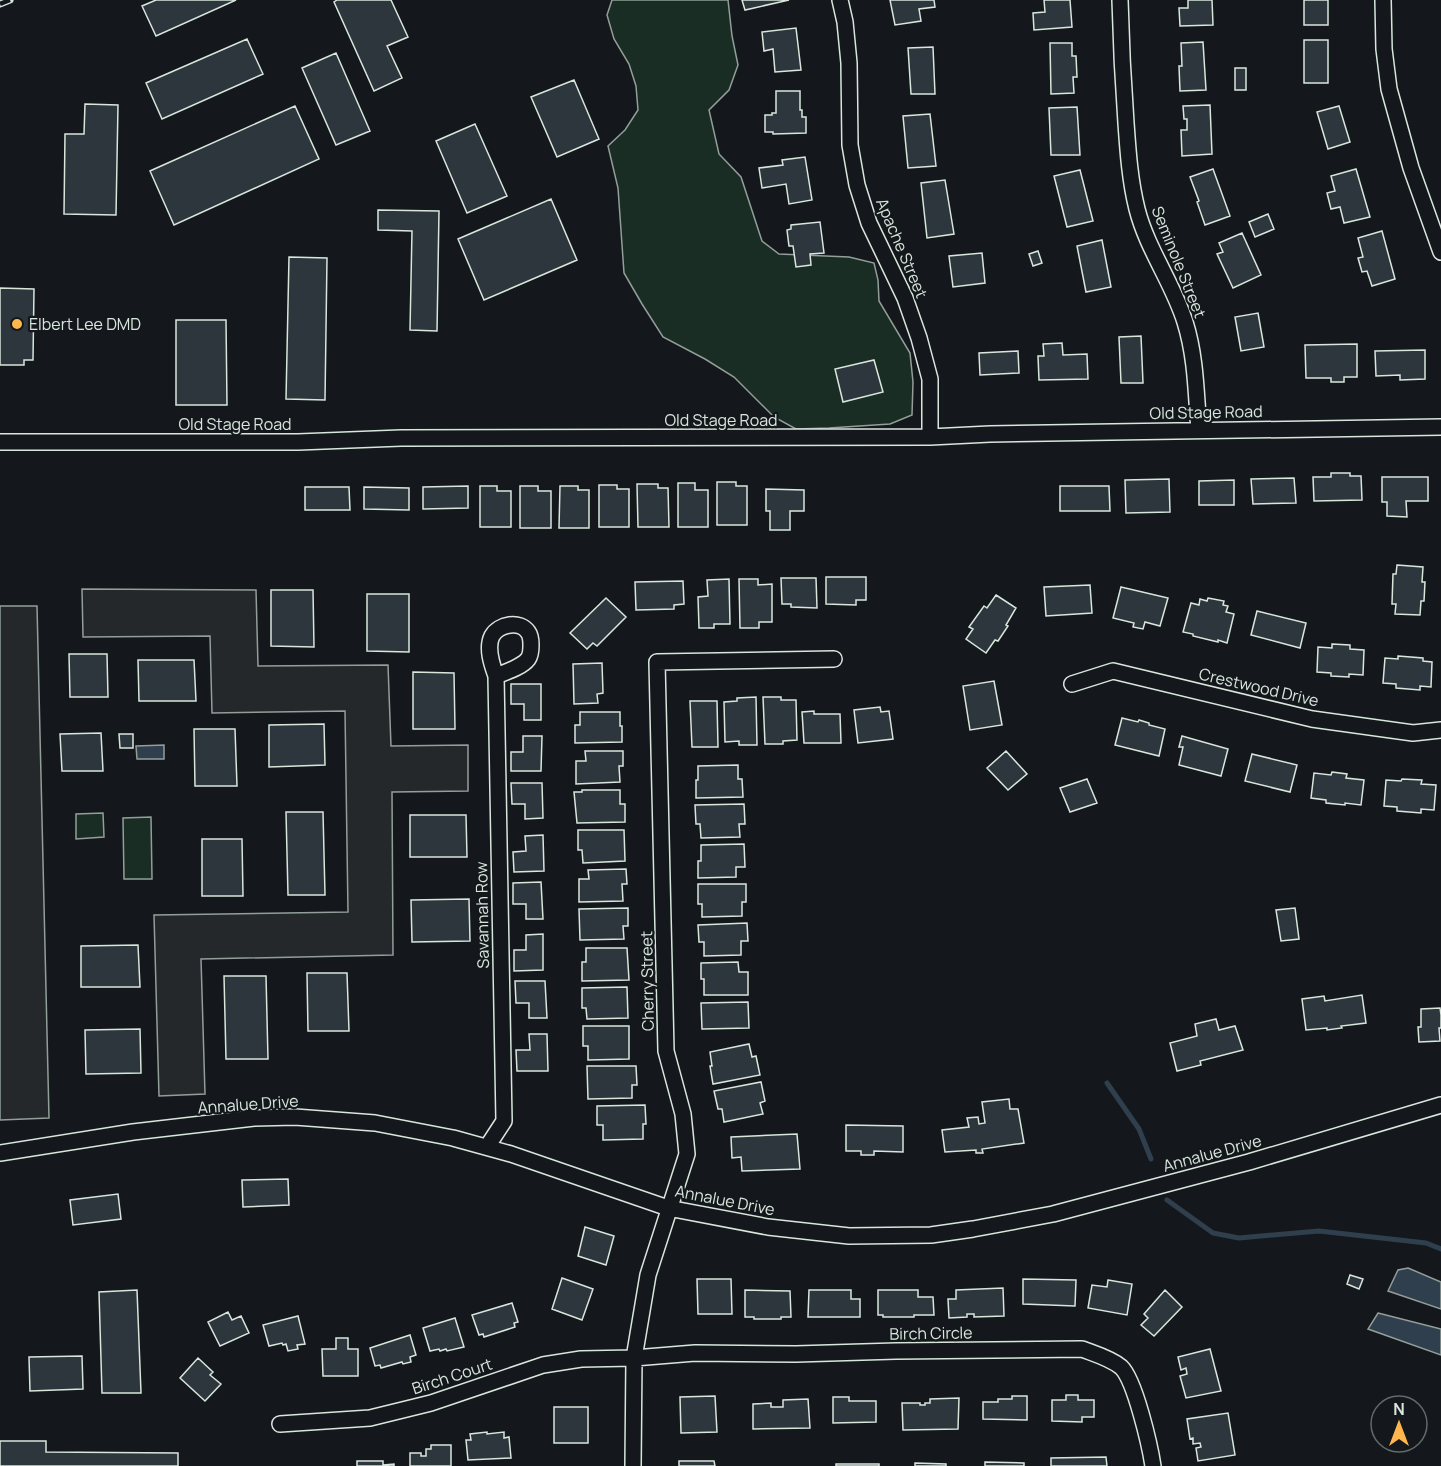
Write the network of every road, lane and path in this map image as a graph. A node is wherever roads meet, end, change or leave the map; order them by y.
1 (840, 0) edge
2 (1120, 0) edge
3 (1383, 0) edge
4 (1441, 252) edge
5 (1441, 427) edge
6 (1199, 430) junction
7 (930, 437) junction
8 (0, 442) edge
9 (834, 659) dead end
10 (496, 676) dead end
11 (1072, 684) dead end
12 (1441, 730) edge
13 (1441, 1105) edge
14 (487, 1147) junction
15 (0, 1153) edge
16 (668, 1208) junction
17 (634, 1358) junction
18 (279, 1424) dead end
19 (633, 1466) edge
20 (1153, 1466) edge

1 - 7 street, Apache Street
2 - 6 street, Seminole Street
3 - 4 street
5 - 6 street, Old Stage Road
6 - 7 street, Old Stage Road
7 - 8 street, Old Stage Road
9 - 16 street, Cherry Street
10 - 14 street, Savannah Row
11 - 12 street, Crestwood Drive
13 - 16 street, Annalue Drive
14 - 15 street, Annalue Drive
14 - 16 street, Annalue Drive
16 - 17 street, Cherry Street
17 - 18 street, Birch Court
17 - 19 street, Cherry Street
17 - 20 street, Birch Circle

